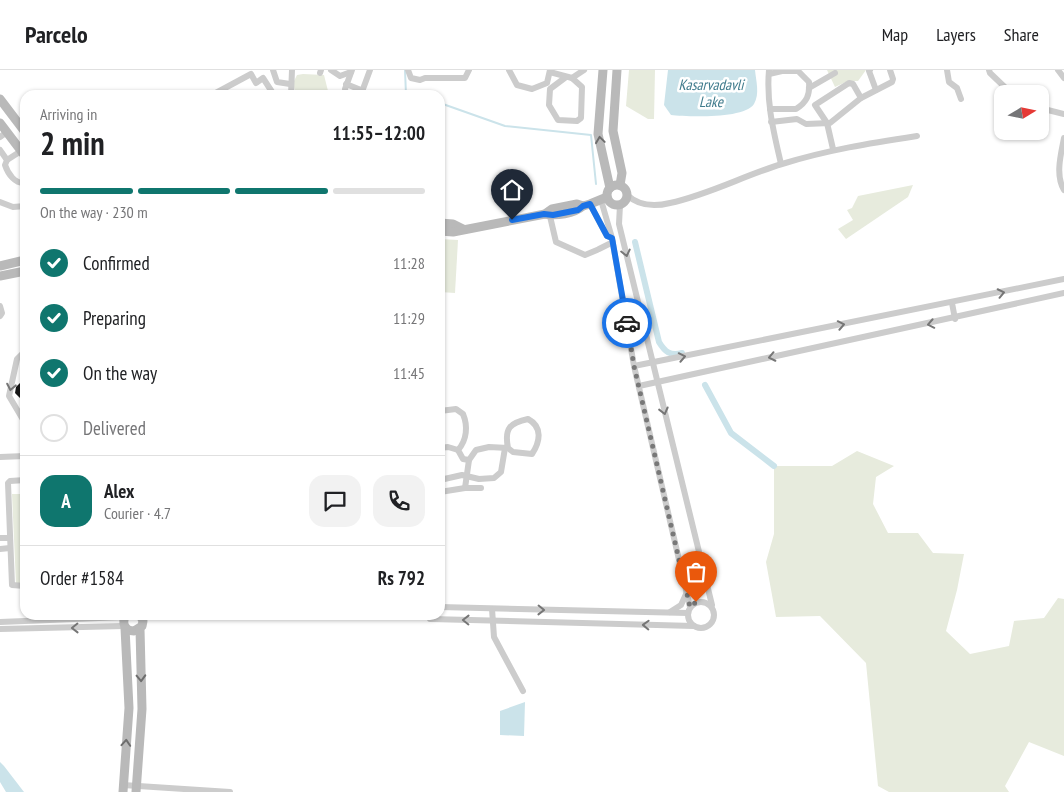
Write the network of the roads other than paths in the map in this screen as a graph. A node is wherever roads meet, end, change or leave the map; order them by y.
1 (273, 70) edge
2 (292, 70) edge
3 (331, 70) edge
4 (370, 70) edge
5 (408, 70) edge
6 (469, 70) edge
7 (510, 70) edge
8 (584, 70) edge
9 (603, 70) edge
10 (617, 70) edge
11 (870, 70) edge
12 (890, 70) edge
13 (947, 70) edge
14 (989, 70) edge
15 (1058, 70) edge
16 (351, 71) edge
17 (550, 71) edge
18 (769, 72) edge
19 (835, 73) dead end
20 (569, 78) junction
21 (1064, 78) edge
22 (290, 84) junction
23 (346, 84) junction
24 (1003, 85) edge
25 (547, 87) junction
26 (809, 88) junction
27 (221, 90) edge
28 (271, 90) edge
29 (291, 90) edge
30 (346, 90) edge
31 (355, 90) edge
32 (361, 90) edge
33 (876, 90) junction
34 (861, 98) junction
35 (0, 99) edge
36 (961, 99) dead end
37 (770, 109) junction
38 (1049, 110) edge
39 (1064, 114) edge
40 (771, 122) junction
41 (827, 123) junction
42 (0, 124) edge
43 (20, 125) edge
44 (3, 135) edge
45 (917, 136) dead end
46 (1064, 138) edge
47 (833, 149) junction
48 (0, 150) edge
49 (20, 150) edge
50 (20, 154) edge
51 (7, 160) junction
52 (781, 164) junction
53 (20, 182) edge
54 (620, 185) junction
55 (1064, 190) edge
56 (606, 195) junction
57 (628, 195) junction
58 (0, 202) edge
59 (587, 205) junction
60 (620, 205) junction
61 (20, 206) edge
62 (548, 213) junction
63 (445, 223) edge
64 (619, 224) junction
65 (609, 225) junction
66 (463, 229) junction
67 (445, 231) edge
68 (613, 240) junction
69 (20, 261) edge
70 (0, 266) edge
71 (20, 272) edge
72 (0, 276) edge
73 (1064, 278) edge
74 (1064, 293) edge
75 (952, 303) junction
76 (0, 306) edge
77 (0, 316) edge
78 (955, 319) junction
79 (20, 355) edge
80 (652, 363) junction
81 (634, 366) junction
82 (657, 383) junction
83 (639, 386) junction
84 (445, 411) edge
85 (20, 414) edge
86 (445, 448) edge
87 (506, 448) junction
88 (458, 450) junction
89 (0, 456) edge
90 (20, 456) edge
91 (469, 460) junction
92 (467, 475) junction
93 (445, 479) edge
94 (20, 480) edge
95 (465, 488) junction
96 (482, 488) dead end
97 (445, 491) edge
98 (0, 538) edge
99 (10, 538) junction
100 (10, 548) junction
101 (0, 549) edge
102 (20, 586) edge
103 (687, 592) junction
104 (712, 605) junction
105 (445, 607) edge
106 (492, 609) junction
107 (689, 610) junction
108 (669, 612) junction
109 (33, 620) edge
110 (108, 620) edge
111 (141, 620) edge
112 (430, 620) dead end
113 (493, 621) junction
114 (0, 622) edge
115 (125, 622) edge
116 (694, 626) junction
117 (0, 629) edge
118 (140, 629) junction
119 (523, 690) dead end
120 (123, 789) edge
121 (136, 789) edge
122 (230, 792) edge

1 - 22 street
2 - 22 street
3 - 16 street
4 - 32 street
5 - 6 street
7 - 25 street
8 - 20 street
56 -> 9 main road
10 - 54 main road
11 - 33 street
12 - 33 street
13 - 36 street
14 - 24 street
15 - 21 street
16 - 23 street
17 - 20 street
17 - 25 street
18 - 26 street
18 - 37 street
19 - 26 street
20 - 25 street
20 - 25 street
22 - 29 street
23 - 30 street
23 - 31 street
26 - 37 street
27 - 28 street
33 - 34 street
34 - 41 street
34 - 41 street
35 - 43 main road
37 - 40 street
38 - 39 street
40 - 41 street
40 - 52 street
41 - 47 street
42 - 44 main road
44 - 49 main road
45 - 47 street
46 - 55 street
47 - 52 street
48 - 51 street
50 - 51 street
51 - 53 street
52 - 57 street
54 - 56 main road
54 - 57 main road
56 - 59 main road
56 - 60 main road
56 - 65 street
57 - 60 main road
58 - 61 street
59 - 62 main road
59 - 68 street
60 - 64 street
62 - 66 main road
62 - 68 street
63 - 66 main road
64 - 65 street
64 -> 80 street
65 - 68 street
66 - 67 main road
68 - 81 street
69 - 70 main road
71 - 72 main road
75 -> 73 street
74 - 78 street
75 - 78 street
80 -> 75 street
76 - 77 street
78 -> 82 street
79 -> 85 street
80 - 81 street
80 - 82 street
81 - 83 street
82 - 83 street
82 -> 104 street
83 - 103 street
84 - 88 street
86 - 88 street
87 - 87 street
87 - 91 street
87 - 92 street
88 - 91 street
89 - 90 street
91 - 92 street
92 - 93 street
92 - 95 street
94 - 99 street
95 - 96 street
95 - 97 street
98 - 99 street
99 - 100 street
100 - 101 street
100 - 102 street
103 - 107 street
103 - 108 street
104 - 107 street
104 - 116 street
105 - 106 street
106 -> 108 street
106 - 113 street
107 - 108 street
107 - 116 street
109 - 114 street
110 - 115 street
111 - 118 main road
113 -> 112 street
116 -> 113 street
113 - 119 street
115 -> 117 street
115 - 118 main road
120 -> 115 main road
118 -> 121 main road
120 - 121 street
121 - 122 street

